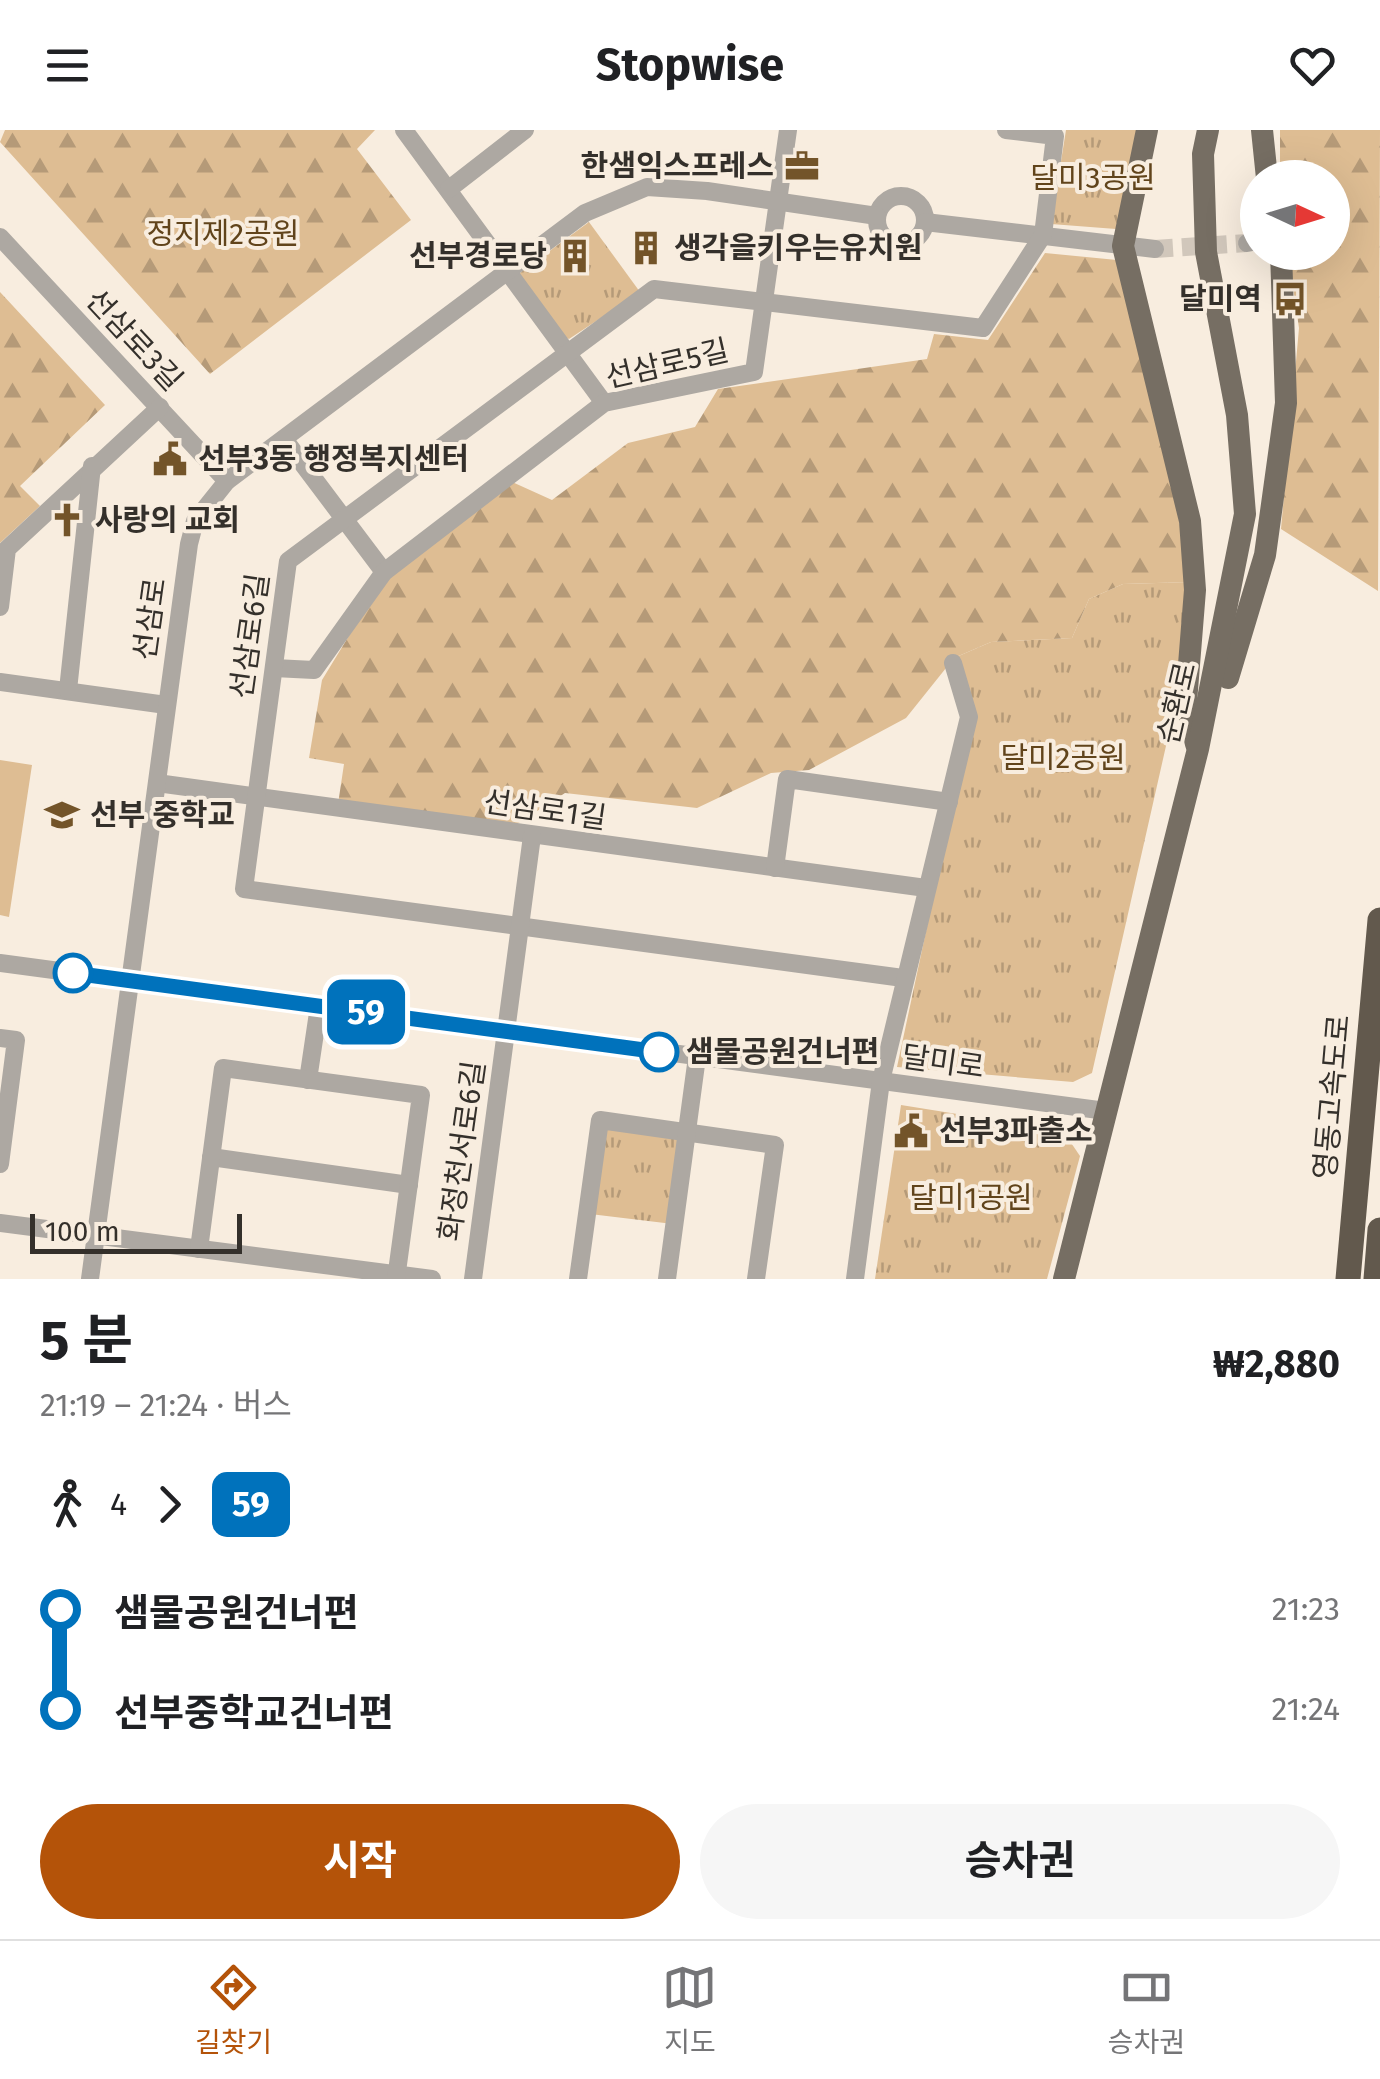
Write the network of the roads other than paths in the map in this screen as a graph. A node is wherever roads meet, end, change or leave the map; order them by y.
1 (404, 130) edge
2 (525, 130) edge
3 (788, 130) edge
4 (1006, 130) edge
5 (1147, 130) edge
6 (1208, 130) edge
7 (1262, 130) edge
8 (1056, 133) edge
9 (1265, 160) edge
10 (449, 189) junction
11 (778, 201) junction
12 (877, 216) junction
13 (925, 222) junction
14 (1043, 236) junction
15 (0, 237) edge
16 (1123, 246) junction
17 (1155, 249) tunnel mouth
18 (509, 268) junction
19 (1282, 270) edge
20 (765, 300) junction
21 (568, 353) junction
22 (604, 403) junction
23 (160, 408) junction
24 (284, 439) junction
25 (92, 466) junction
26 (227, 481) junction
27 (344, 519) junction
28 (384, 572) junction
29 (0, 607) edge
30 (953, 663) dead end
31 (274, 668) junction
32 (0, 682) edge
33 (68, 690) junction
34 (166, 705) junction
35 (1198, 749) junction
36 (157, 783) junction
37 (256, 798) junction
38 (949, 802) junction
39 (532, 836) junction
40 (774, 868) junction
41 (926, 888) junction
42 (1380, 920) edge
43 (520, 926) junction
44 (0, 963) edge
45 (903, 978) junction
46 (131, 981) junction
47 (319, 1006) junction
48 (506, 1031) junction
49 (0, 1038) edge
50 (698, 1056) junction
51 (308, 1080) junction
52 (882, 1081) junction
53 (1106, 1112) junction
54 (687, 1132) junction
55 (211, 1157) junction
56 (0, 1164) edge
57 (409, 1185) junction
58 (0, 1223) edge
59 (1380, 1230) edge
60 (97, 1235) junction
61 (199, 1249) junction
62 (396, 1277) edge
63 (90, 1279) edge
64 (432, 1279) edge
65 (472, 1279) edge
66 (578, 1279) edge
67 (667, 1279) edge
68 (756, 1279) edge
69 (855, 1279) edge
70 (1064, 1279) edge
71 (1348, 1279) edge
72 (1376, 1279) edge

1 - 10 street
2 - 10 street
3 - 11 street, 선삼로5길
4 - 8 street
5 - 16 main road
6 - 35 main road, 순환로
7 - 9 main road
8 - 14 street
10 - 18 street
11 - 12 street, 선삼로
11 - 18 street, 선삼로
11 - 20 street, 선삼로5길
12 - 13 street, 선삼로
12 - 13 street, 선삼로
13 - 14 street, 선삼로
14 - 16 street, 선삼로
14 - 20 street, 선삼로6길
15 - 23 street, 선삼로3길
16 - 17 street, 선삼로
16 - 35 main road
18 - 21 street
18 - 24 street, 선삼로
19 - 35 main road
20 - 21 street, 선삼로6길
20 - 22 street, 선삼로5길
21 - 22 street
21 - 27 street, 선삼로6길
22 - 28 street, 선삼로5길
23 - 25 street
23 - 26 street, 선삼로3길
24 - 26 street, 선삼로
24 - 27 street
25 - 29 street
25 - 33 street
26 - 34 street, 선삼로
27 - 28 street
27 - 31 street, 선삼로6길
28 - 31 street, 선삼로5길
30 - 38 street
31 - 37 street, 선삼로6길
32 - 33 street
33 - 34 street
34 - 36 street, 선삼로
35 - 53 main road, 순환로
36 - 37 street, 선삼로1길
36 - 46 street, 선삼로
37 - 39 street, 선삼로1길
37 - 43 street, 선삼로6길
38 - 40 street
38 - 41 street
39 - 40 street, 선삼로1길
39 - 43 street, 화정천서로6길
40 - 41 street, 선삼로1길
41 - 45 street
42 - 71 highway, 영동고속도로
43 - 45 street, 선삼로6길
43 - 48 street, 화정천서로6길
44 - 46 street, 달미로
45 - 52 street
46 - 47 street, 달미로
46 - 60 street, 선삼로
47 - 48 street, 달미로
47 - 51 street
48 - 50 street, 달미로
48 - 65 street, 화정천서로6길
49 - 56 street
50 - 52 street, 달미로
50 - 54 street
51 - 55 street
51 - 57 street
52 - 53 street, 달미로
52 - 69 street
53 - 70 main road, 순환로
54 - 66 street
54 - 67 street
54 - 68 street
55 - 57 street
55 - 61 street
57 - 62 street
58 - 60 street
59 - 72 highway
60 - 61 street
60 - 63 street, 선삼로
61 - 62 street
62 - 64 street

